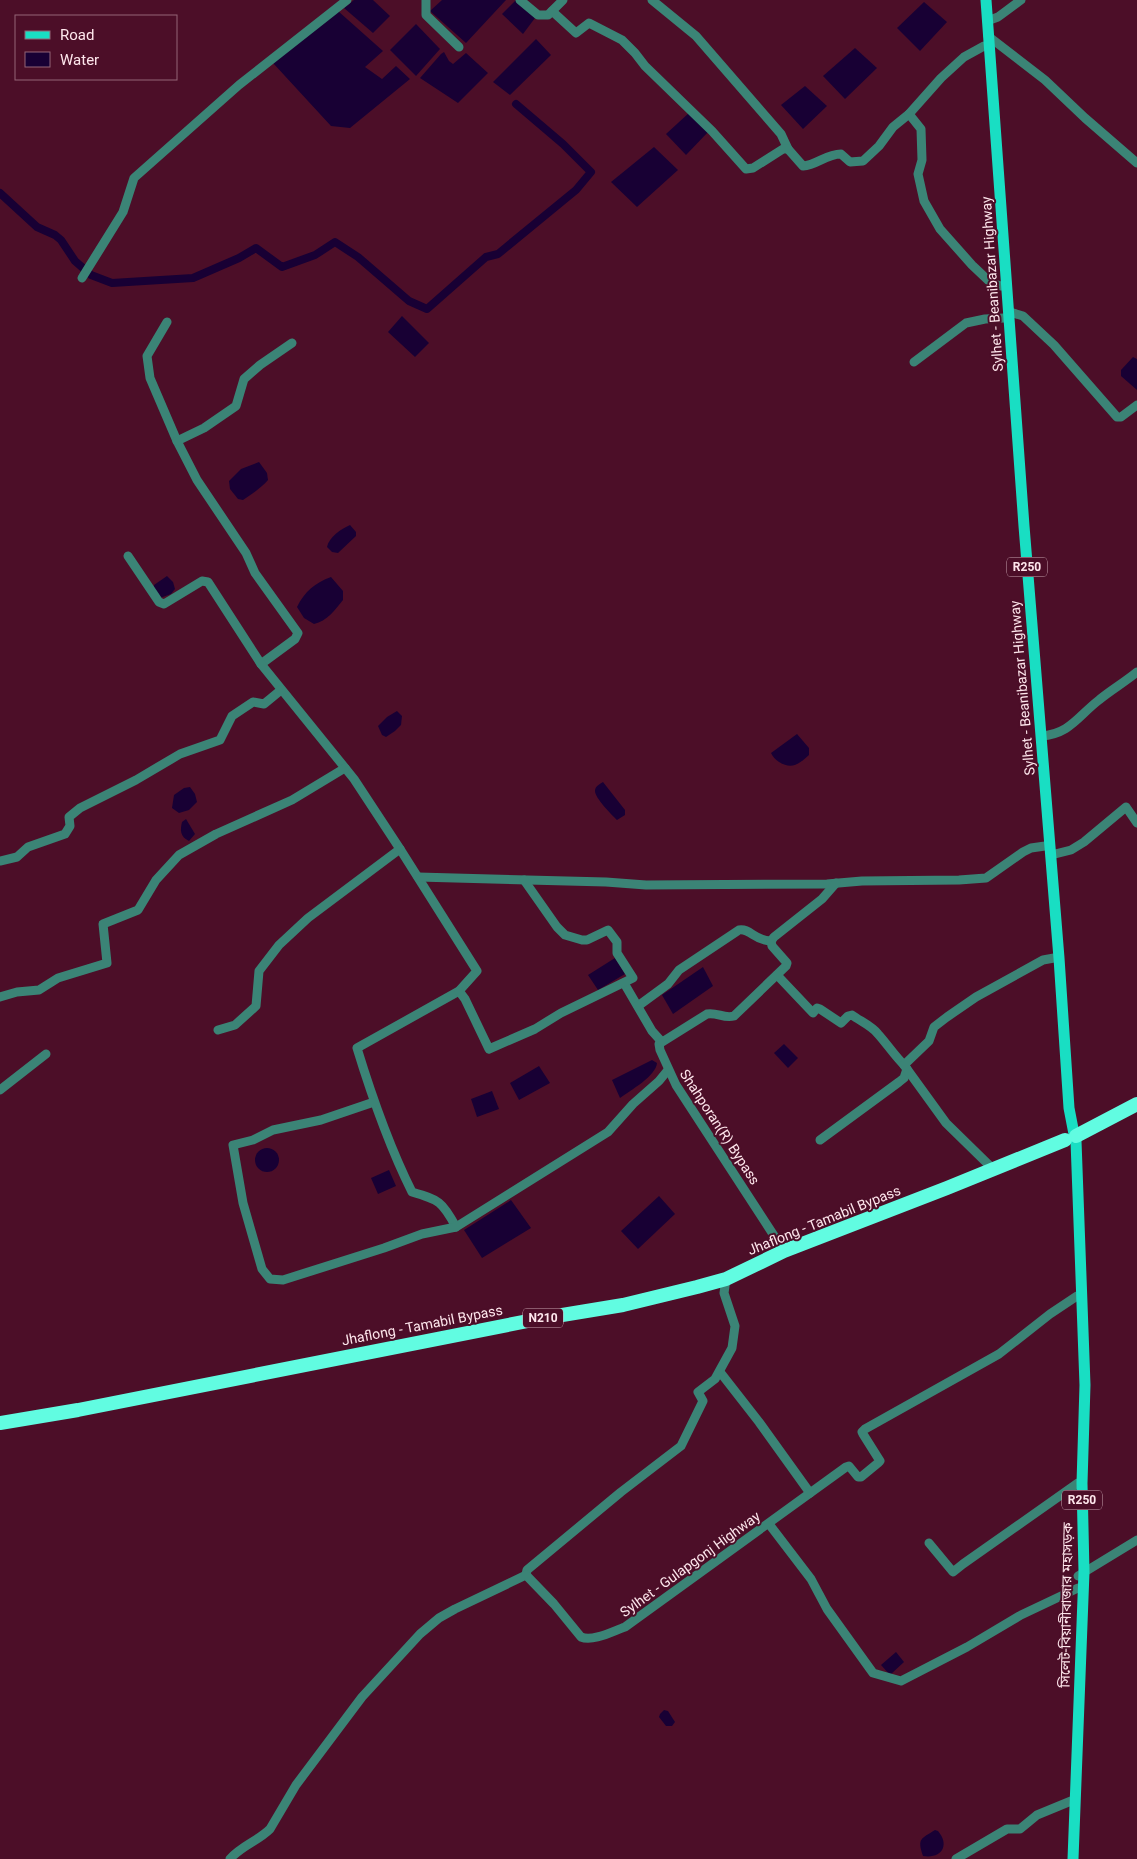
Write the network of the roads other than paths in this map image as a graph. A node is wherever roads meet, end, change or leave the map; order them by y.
1 (348, 0) edge
2 (426, 0) edge
3 (520, 0) edge
4 (563, 0) edge
5 (652, 0) edge
6 (981, 0) edge
7 (986, 0) edge
8 (1021, 0) edge
9 (552, 11) junction
10 (987, 21) junction
11 (986, 41) junction
12 (459, 47) dead end
13 (909, 114) junction
14 (788, 149) junction
15 (1137, 163) edge
16 (82, 278) dead end
17 (1001, 286) junction
18 (1007, 315) junction
19 (167, 322) dead end
20 (292, 343) dead end
21 (914, 362) dead end
22 (1137, 405) edge
23 (177, 441) junction
24 (128, 556) dead end
25 (261, 664) junction
26 (1137, 672) edge
27 (281, 690) junction
28 (1041, 736) junction
29 (345, 768) junction
30 (1137, 823) edge
31 (400, 848) junction
32 (1048, 851) junction
33 (0, 861) edge
34 (418, 877) junction
35 (524, 880) junction
36 (836, 883) junction
37 (771, 941) junction
38 (1054, 958) junction
39 (777, 975) junction
40 (624, 983) junction
41 (459, 991) junction
42 (0, 997) edge
43 (638, 1006) junction
44 (218, 1030) dead end
45 (661, 1041) junction
46 (46, 1054) dead end
47 (906, 1067) junction
48 (668, 1070) junction
49 (0, 1090) edge
50 (374, 1102) junction
51 (1137, 1104) edge
52 (1071, 1138) junction
53 (820, 1140) dead end
54 (993, 1169) junction
55 (456, 1226) junction
56 (784, 1251) junction
57 (726, 1279) junction
58 (1077, 1296) junction
59 (720, 1372) junction
60 (0, 1423) edge
61 (1078, 1483) junction
62 (810, 1493) junction
63 (769, 1524) junction
64 (1137, 1540) edge
65 (929, 1543) dead end
66 (526, 1575) junction
67 (1080, 1579) junction
68 (1071, 1801) junction
69 (230, 1859) edge
70 (956, 1859) edge
71 (1069, 1859) edge
72 (1073, 1859) edge

1 - 16 street
2 - 12 street
3 - 9 street
4 - 9 street
5 - 14 street
6 - 11 main road, Sylhet - Beanibazar Highway / R250
7 - 10 main road, Sylhet - Beanibazar Highway / R250
8 - 10 street
9 - 14 street
10 - 11 main road, Sylhet - Beanibazar Highway / R250
11 - 13 street
11 - 15 street
11 - 17 main road, Sylhet - Beanibazar Highway / R250
11 - 18 main road, Sylhet - Beanibazar Highway / R250
13 - 14 street
13 - 17 street
17 - 18 main road, Sylhet - Beanibazar Highway / R250
18 - 21 street
18 - 22 street
18 - 28 main road, Sylhet - Beanibazar Highway / R250
18 - 32 main road, Sylhet - Beanibazar Highway / R250
19 - 23 street
20 - 23 street
23 - 25 street
24 - 25 street
25 - 27 street
26 - 28 street
27 - 29 street
27 - 33 street
28 - 32 main road, Sylhet - Beanibazar Highway / R250
29 - 31 street
29 - 42 street
30 - 32 street
31 - 34 street
31 - 44 street
32 - 36 street
32 - 38 main road, Sylhet - Beanibazar Highway / R250
32 - 52 main road, Sylhet - Beanibazar Highway / R250
34 - 35 street
34 - 41 street
35 - 36 street
35 - 40 street
36 - 37 street
37 - 39 street
37 - 43 street
38 - 47 street
38 - 52 main road, Sylhet - Beanibazar Highway / R250
39 - 45 street
39 - 47 street
40 - 41 street
40 - 43 street
41 - 50 street
43 - 45 street
45 - 48 street, Shahporan(R) Bypass
46 - 49 street
47 - 53 street
47 - 54 street
48 - 55 street
48 - 56 street, Shahporan(R) Bypass
50 - 55 street
50 - 55 street
51 - 52 highway, Jhaflong - Tamabil Bypass / N210
52 - 54 highway, Jhaflong - Tamabil Bypass / N210
52 - 58 main road, সিলেট-বিয়ানীবাজার মহাসড়ক / R250
52 - 67 main road, সিলেট-বিয়ানীবাজার মহাসড়ক / R250
54 - 56 highway, Jhaflong - Tamabil Bypass / N210
56 - 57 highway, Jhaflong - Tamabil Bypass / N210
57 - 59 street
57 - 60 highway, Jhaflong - Tamabil Bypass / N210
58 - 61 main road, সিলেট-বিয়ানীবাজার মহাসড়ক / R250
58 - 62 street, Sylhet - Gulapgonj Highway
59 - 62 street
59 - 66 street
61 - 65 street
61 - 67 main road, সিলেট-বিয়ানীবাজার মহাসড়ক / R250
62 - 63 street, Sylhet - Gulapgonj Highway
63 - 66 street, Sylhet - Gulapgonj Highway
63 - 67 street
64 - 67 street
66 - 69 street
67 - 68 main road, সিলেট-বিয়ানীবাজার মহাসড়ক / R250
67 - 72 main road, সিলেট-বিয়ানীবাজার মহাসড়ক / R250
68 - 70 street
68 - 71 main road, সিলেট-বিয়ানীবাজার মহাসড়ক / R250

